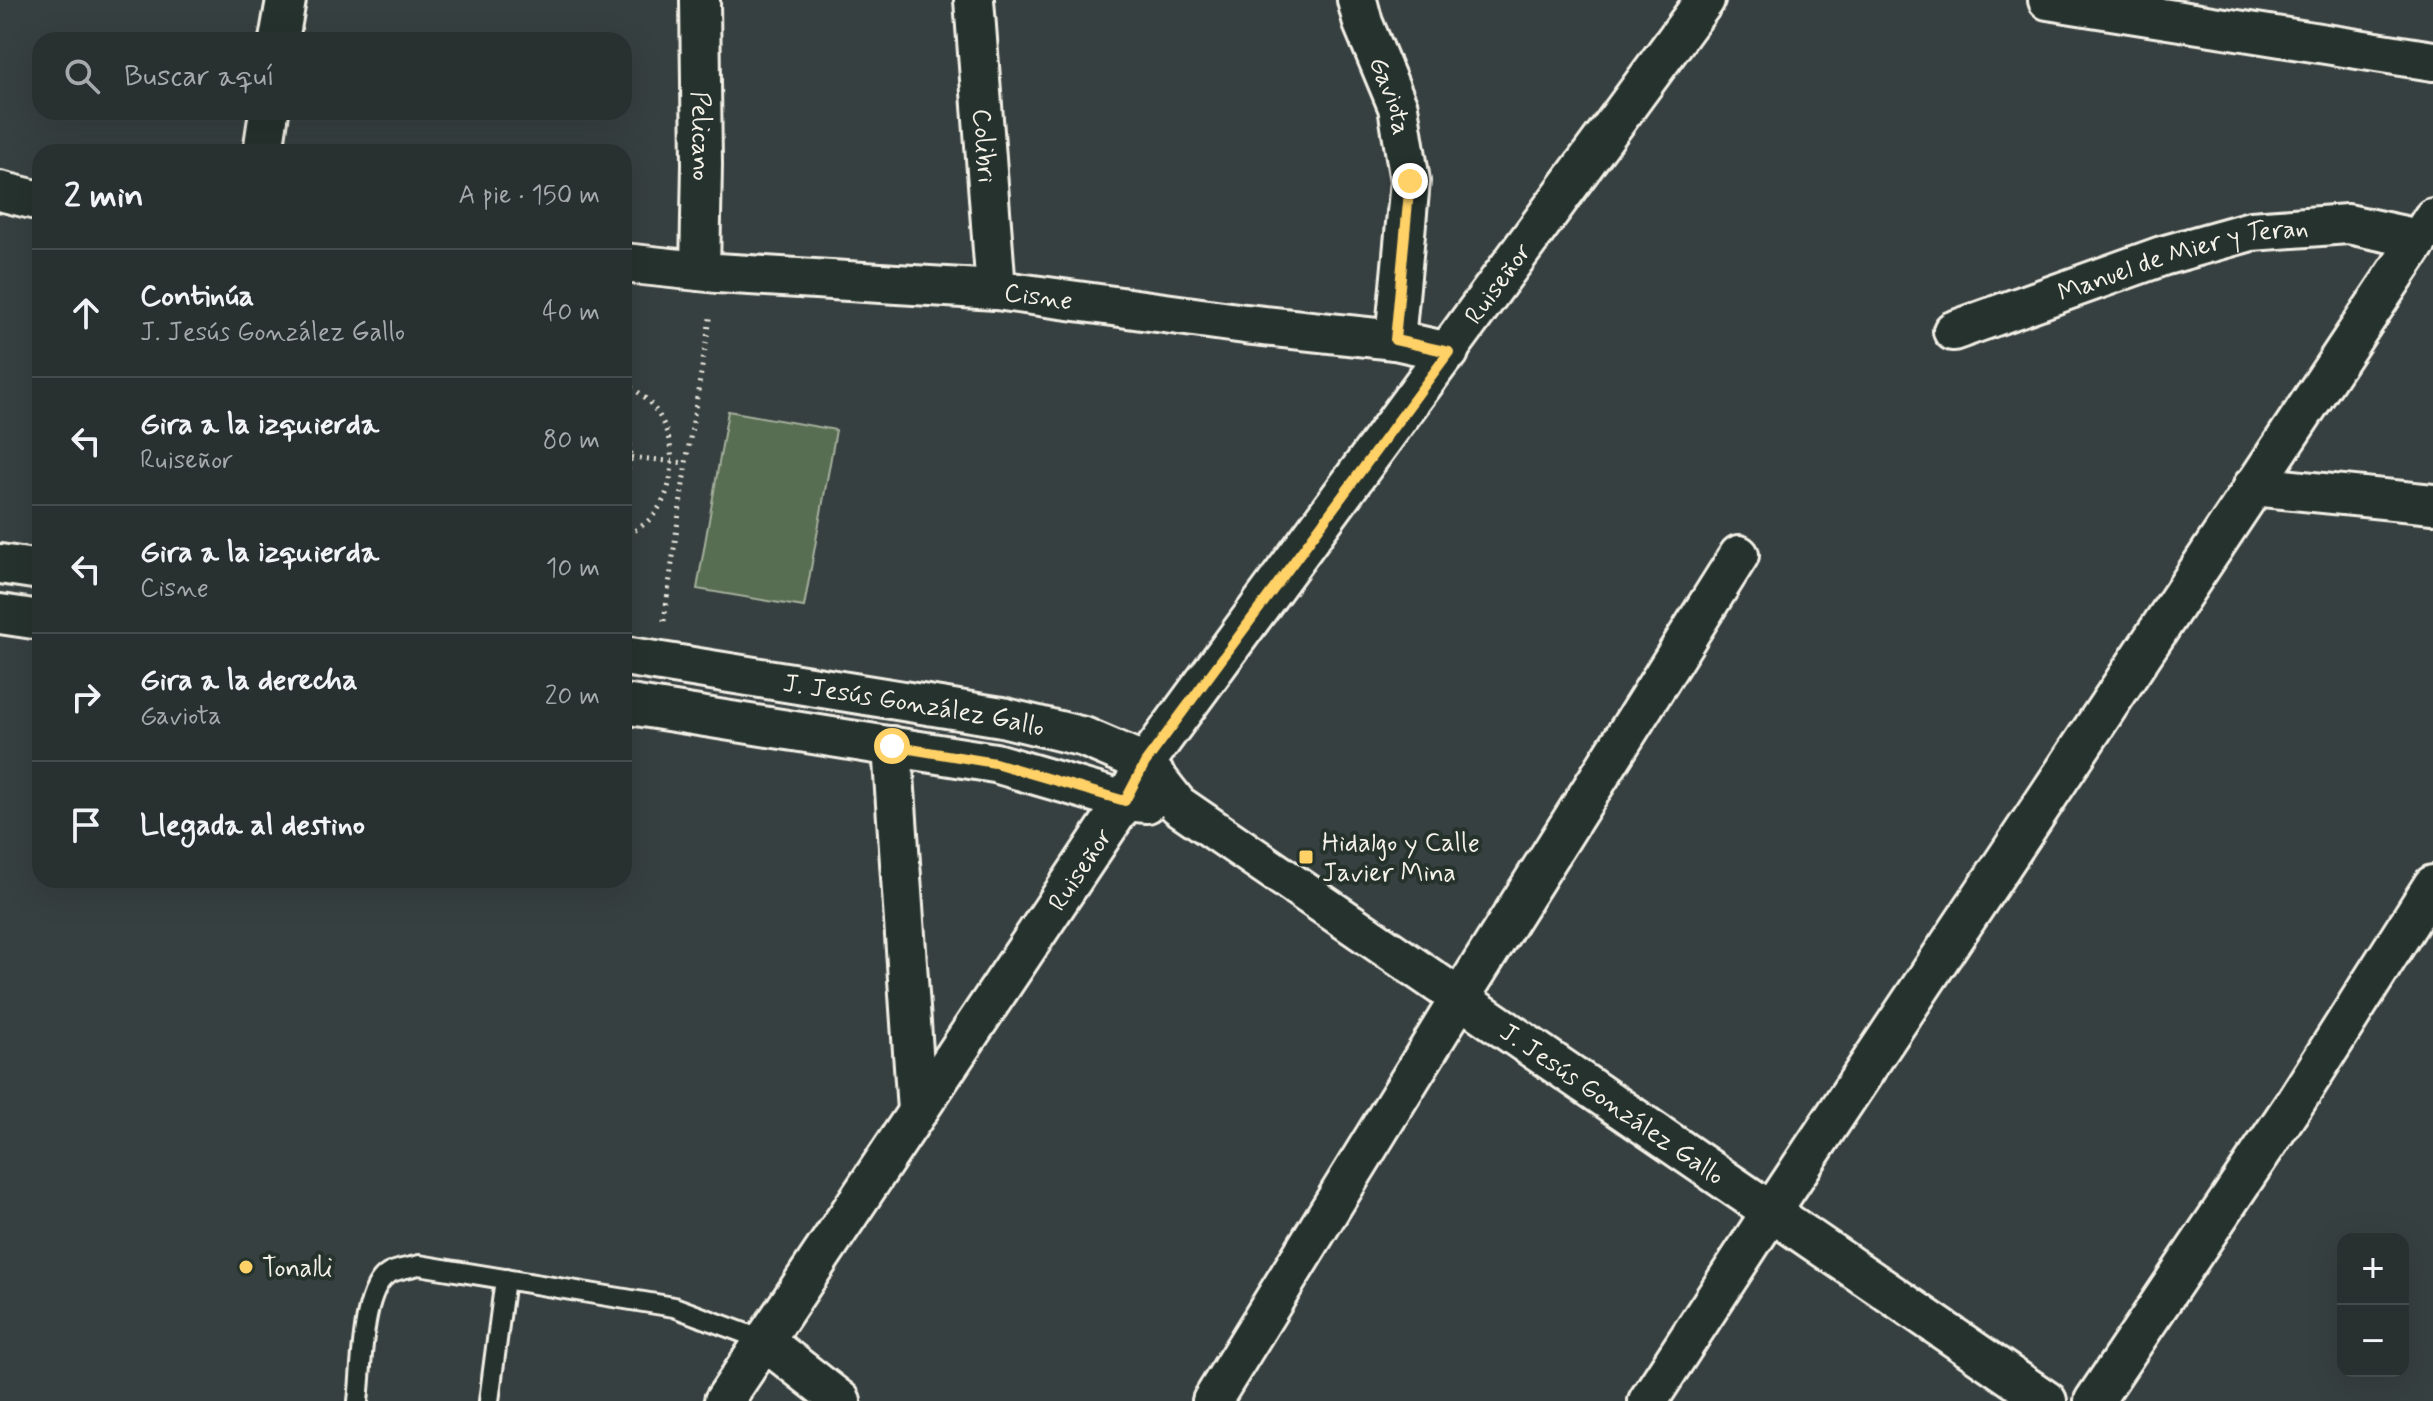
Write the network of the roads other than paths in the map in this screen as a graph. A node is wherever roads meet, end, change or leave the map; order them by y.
1 (286, 0) edge
2 (700, 0) edge
3 (974, 0) edge
4 (1357, 0) edge
5 (1705, 0) edge
6 (2048, 0) edge
7 (280, 32) edge
8 (2433, 61) edge
9 (268, 120) edge
10 (264, 144) edge
11 (0, 191) edge
12 (32, 199) edge
13 (2426, 228) edge
14 (632, 264) edge
15 (709, 272) junction
16 (996, 290) junction
17 (1953, 331) dead end
18 (1395, 340) junction
19 (1449, 352) junction
20 (2253, 486) junction
21 (2433, 504) edge
22 (1739, 555) dead end
23 (0, 564) edge
24 (32, 569) edge
25 (0, 614) edge
26 (32, 619) edge
27 (641, 658) edge
28 (632, 705) edge
29 (892, 746) junction
30 (1145, 763) junction
31 (1125, 801) junction
32 (1178, 805) junction
33 (2433, 885) edge
34 (1460, 998) junction
35 (917, 1110) junction
36 (1771, 1212) junction
37 (505, 1279) junction
38 (763, 1340) junction
39 (358, 1401) edge
40 (489, 1401) edge
41 (724, 1401) edge
42 (841, 1401) edge
43 (1212, 1401) edge
44 (1648, 1401) edge
45 (2047, 1401) edge
46 (2094, 1401) edge

1 - 7 street
2 - 15 street, Pelicano
3 - 16 street, Colibri
4 - 18 street, Gaviota
5 - 19 street, Ruiseñor
6 - 8 street
9 - 10 street
11 - 12 street
13 - 17 street, Manuel de Mier y Teran
13 - 20 street
14 - 15 street, Cisne
15 - 16 street, Cisne
16 - 18 street, Cisne
18 - 19 street, Cisne
19 - 30 street, Ruiseñor
20 - 21 street
20 - 36 street
22 - 34 street
23 - 24 street
25 - 26 street
27 - 30 street, J. Jesús González Gallo
28 - 29 street, J. Jesús González Gallo
29 - 31 street, J. Jesús González Gallo
29 - 35 street
30 - 31 street, Ruiseñor
30 - 32 street, J. Jesús González Gallo
31 - 32 street, J. Jesús González Gallo
31 - 35 street, Ruiseñor
32 - 34 street, J. Jesús González Gallo
33 - 46 street
34 - 36 street, J. Jesús González Gallo
34 - 43 street
35 - 38 street, Ruiseñor
36 - 44 street
36 - 45 street, J. Jesús González Gallo
37 - 38 lane
37 - 39 lane
37 - 40 lane
38 - 41 street, Ruiseñor
38 - 42 street

